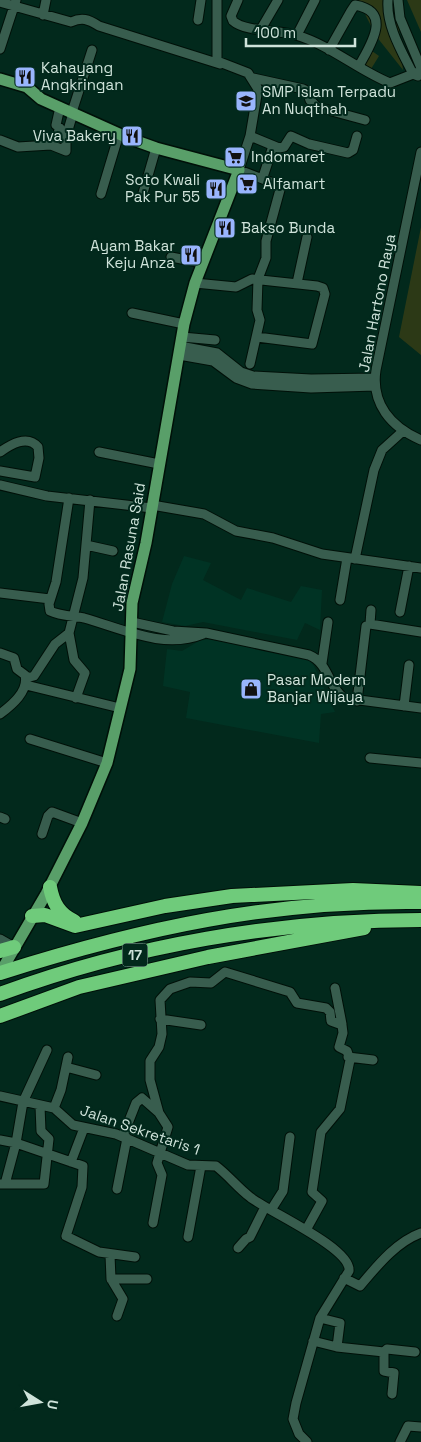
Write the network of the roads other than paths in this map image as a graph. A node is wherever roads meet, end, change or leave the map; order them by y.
1 (46, 0) edge
2 (201, 0) edge
3 (217, 0) edge
4 (238, 0) edge
5 (278, 0) edge
6 (315, 0) edge
7 (388, 0) edge
8 (398, 0) edge
9 (0, 2) edge
10 (15, 4) edge
11 (43, 15) junction
12 (198, 20) dead end
13 (261, 29) junction
14 (297, 35) junction
15 (0, 49) edge
16 (92, 50) dead end
17 (329, 50) junction
18 (220, 64) junction
19 (359, 66) junction
20 (419, 72) edge
21 (253, 78) junction
22 (0, 79) edge
23 (60, 107) junction
24 (72, 112) junction
25 (365, 120) dead end
26 (119, 134) junction
27 (250, 136) junction
28 (357, 136) dead end
29 (0, 140) edge
30 (55, 140) dead end
31 (273, 146) junction
32 (156, 148) junction
33 (421, 152) edge
34 (239, 170) junction
35 (264, 177) junction
36 (144, 193) dead end
37 (101, 194) dead end
38 (307, 237) dead end
39 (171, 257) dead end
40 (203, 262) junction
41 (258, 280) junction
42 (195, 283) junction
43 (297, 283) junction
44 (132, 313) dead end
45 (184, 324) junction
46 (257, 337) junction
47 (216, 340) dead end
48 (181, 346) junction
49 (250, 364) dead end
50 (375, 382) junction
51 (404, 431) junction
52 (421, 440) edge
53 (0, 452) edge
54 (99, 452) dead end
55 (159, 464) junction
56 (0, 471) edge
57 (0, 485) edge
58 (69, 498) junction
59 (90, 500) junction
60 (152, 506) junction
61 (86, 544) junction
62 (113, 551) dead end
63 (351, 559) junction
64 (409, 566) junction
65 (421, 568) edge
66 (0, 593) edge
67 (50, 599) junction
68 (340, 600) dead end
69 (371, 610) dead end
70 (400, 612) dead end
71 (75, 616) junction
72 (328, 622) dead end
73 (366, 626) dead end
74 (131, 627) junction
75 (161, 629) junction
76 (421, 632) edge
77 (70, 633) junction
78 (206, 633) junction
79 (160, 639) junction
80 (0, 653) edge
81 (322, 663) junction
82 (409, 665) dead end
83 (26, 681) junction
84 (76, 698) junction
85 (357, 701) junction
86 (404, 706) junction
87 (120, 708) junction
88 (421, 708) edge
89 (0, 714) edge
90 (30, 739) dead end
91 (370, 758) dead end
92 (107, 763) junction
93 (421, 763) edge
94 (82, 823) junction
95 (42, 834) dead end
96 (50, 887) junction
97 (421, 893) edge
98 (421, 902) edge
99 (32, 916) junction
100 (416, 920) edge
101 (86, 924) junction
102 (0, 939) edge
103 (14, 946) junction
104 (0, 952) edge
105 (0, 973) edge
106 (335, 988) dead end
107 (0, 994) edge
108 (3, 1013) edge
109 (160, 1019) junction
110 (342, 1024) junction
111 (201, 1025) dead end
112 (46, 1050) dead end
113 (348, 1057) junction
114 (68, 1058) dead end
115 (373, 1060) dead end
116 (66, 1067) junction
117 (96, 1075) dead end
118 (0, 1096) edge
119 (23, 1102) junction
120 (40, 1106) junction
121 (54, 1108) junction
122 (159, 1113) junction
123 (84, 1128) junction
124 (125, 1137) junction
125 (290, 1137) dead end
126 (0, 1140) edge
127 (16, 1143) junction
128 (159, 1152) junction
129 (47, 1154) junction
130 (71, 1162) junction
131 (201, 1166) junction
132 (3, 1184) edge
133 (117, 1190) dead end
134 (268, 1208) junction
135 (154, 1223) dead end
136 (306, 1230) junction
137 (421, 1233) edge
138 (188, 1237) dead end
139 (238, 1248) dead end
140 (110, 1255) junction
141 (135, 1257) dead end
142 (344, 1278) junction
143 (111, 1279) junction
144 (147, 1279) dead end
145 (117, 1316) dead end
146 (320, 1318) junction
147 (313, 1341) junction
148 (337, 1347) junction
149 (384, 1352) junction
150 (415, 1352) dead end
151 (392, 1394) dead end
152 (421, 1428) edge
153 (296, 1438) edge
154 (307, 1442) edge
155 (400, 1442) edge

1 - 11 street
2 - 12 street
3 - 18 street
4 - 13 street
5 - 13 street
6 - 14 street
7 - 20 street
8 - 20 street
9 - 10 street
10 - 11 street
10 - 15 street
11 - 18 street
13 - 14 street
14 - 17 street
16 - 24 street
17 - 19 street
17 - 19 street
18 - 21 street
19 - 20 street
21 - 25 street
21 - 27 street
22 - 23 main road
23 - 24 main road
23 - 30 street
24 - 26 main road
24 - 29 street
26 - 32 main road
26 - 37 street
27 - 31 street
27 - 34 street
28 - 31 street
31 - 35 street
32 - 34 main road
32 - 36 street
33 - 50 street, Jalan Hartono Raya
34 - 35 street
34 - 40 main road, Jalan Rasuna Said
35 - 41 street
38 - 43 street
39 - 40 street
40 - 42 main road, Jalan Rasuna Said
41 - 42 street
41 - 43 street
41 - 46 street
42 - 45 main road, Jalan Rasuna Said
43 - 46 street
44 - 45 street
45 - 48 main road, Jalan Rasuna Said
46 - 49 street
47 - 48 street
48 - 50 street
48 - 55 main road, Jalan Rasuna Said
50 - 51 street, Jalan Hartono Raya
51 - 52 street, Jalan Hartono Raya
51 - 63 street
53 - 56 street
54 - 55 street
55 - 60 main road, Jalan Rasuna Said
57 - 58 street
58 - 59 street
58 - 67 street
59 - 60 street
59 - 61 street
60 - 63 street
60 - 74 main road, Jalan Rasuna Said
61 - 62 street
61 - 71 street
63 - 64 street
63 - 68 street
64 - 65 street
64 - 70 street
66 - 67 street
67 - 71 street
69 - 76 street
71 - 74 street
71 - 77 street
72 - 81 street
73 - 85 street
74 - 75 street
74 - 79 street
74 - 87 main road, Jalan Rasuna Said
75 - 78 street
75 - 79 street
77 - 83 street
77 - 84 street
78 - 79 street
78 - 81 street
80 - 83 street
81 - 85 street
82 - 86 street
83 - 84 street
83 - 89 street
84 - 87 street
85 - 86 street
86 - 88 street
87 - 92 main road, Jalan Rasuna Said
90 - 92 street
91 - 93 street
92 - 94 main road, Jalan Rasuna Said
94 - 95 street
94 - 96 main road, Jalan Rasuna Said
96 - 99 main road, Jalan Rasuna Said
96 - 101 highway
97 - 101 highway
98 - 105 highway, 17
99 - 101 highway
99 - 103 main road, Jalan Rasuna Said
100 - 107 highway, 17
100 - 108 highway
102 - 103 street
103 - 104 highway
103 - 105 main road, Jalan Rasuna Said
106 - 110 street
109 - 110 street
109 - 111 street
109 - 122 street
110 - 113 street
112 - 119 street
113 - 115 street
113 - 136 street
114 - 116 street
116 - 117 street
116 - 121 street
118 - 119 street
119 - 120 street
119 - 127 street
120 - 121 street
120 - 129 street
121 - 123 street, Jalan Sekretaris 1
122 - 124 street
122 - 128 street
123 - 124 street, Jalan Sekretaris 1
123 - 130 street
124 - 128 street, Jalan Sekretaris 1
124 - 133 street
125 - 134 street
126 - 127 street
127 - 129 street
127 - 132 street
128 - 131 street, Jalan Sekretaris 1
128 - 135 street
129 - 130 street
129 - 132 street
130 - 140 street
131 - 134 street, Jalan Sekretaris 1
131 - 138 street
134 - 136 street, Jalan Sekretaris 1
134 - 139 street
136 - 142 street, Jalan Sekretaris 1
137 - 142 street
140 - 141 street
140 - 143 street
142 - 146 street
143 - 144 street
143 - 145 street
146 - 147 street
146 - 148 street
147 - 148 street
147 - 153 street
148 - 149 street
149 - 150 street
149 - 151 street
152 - 155 street
153 - 154 street

